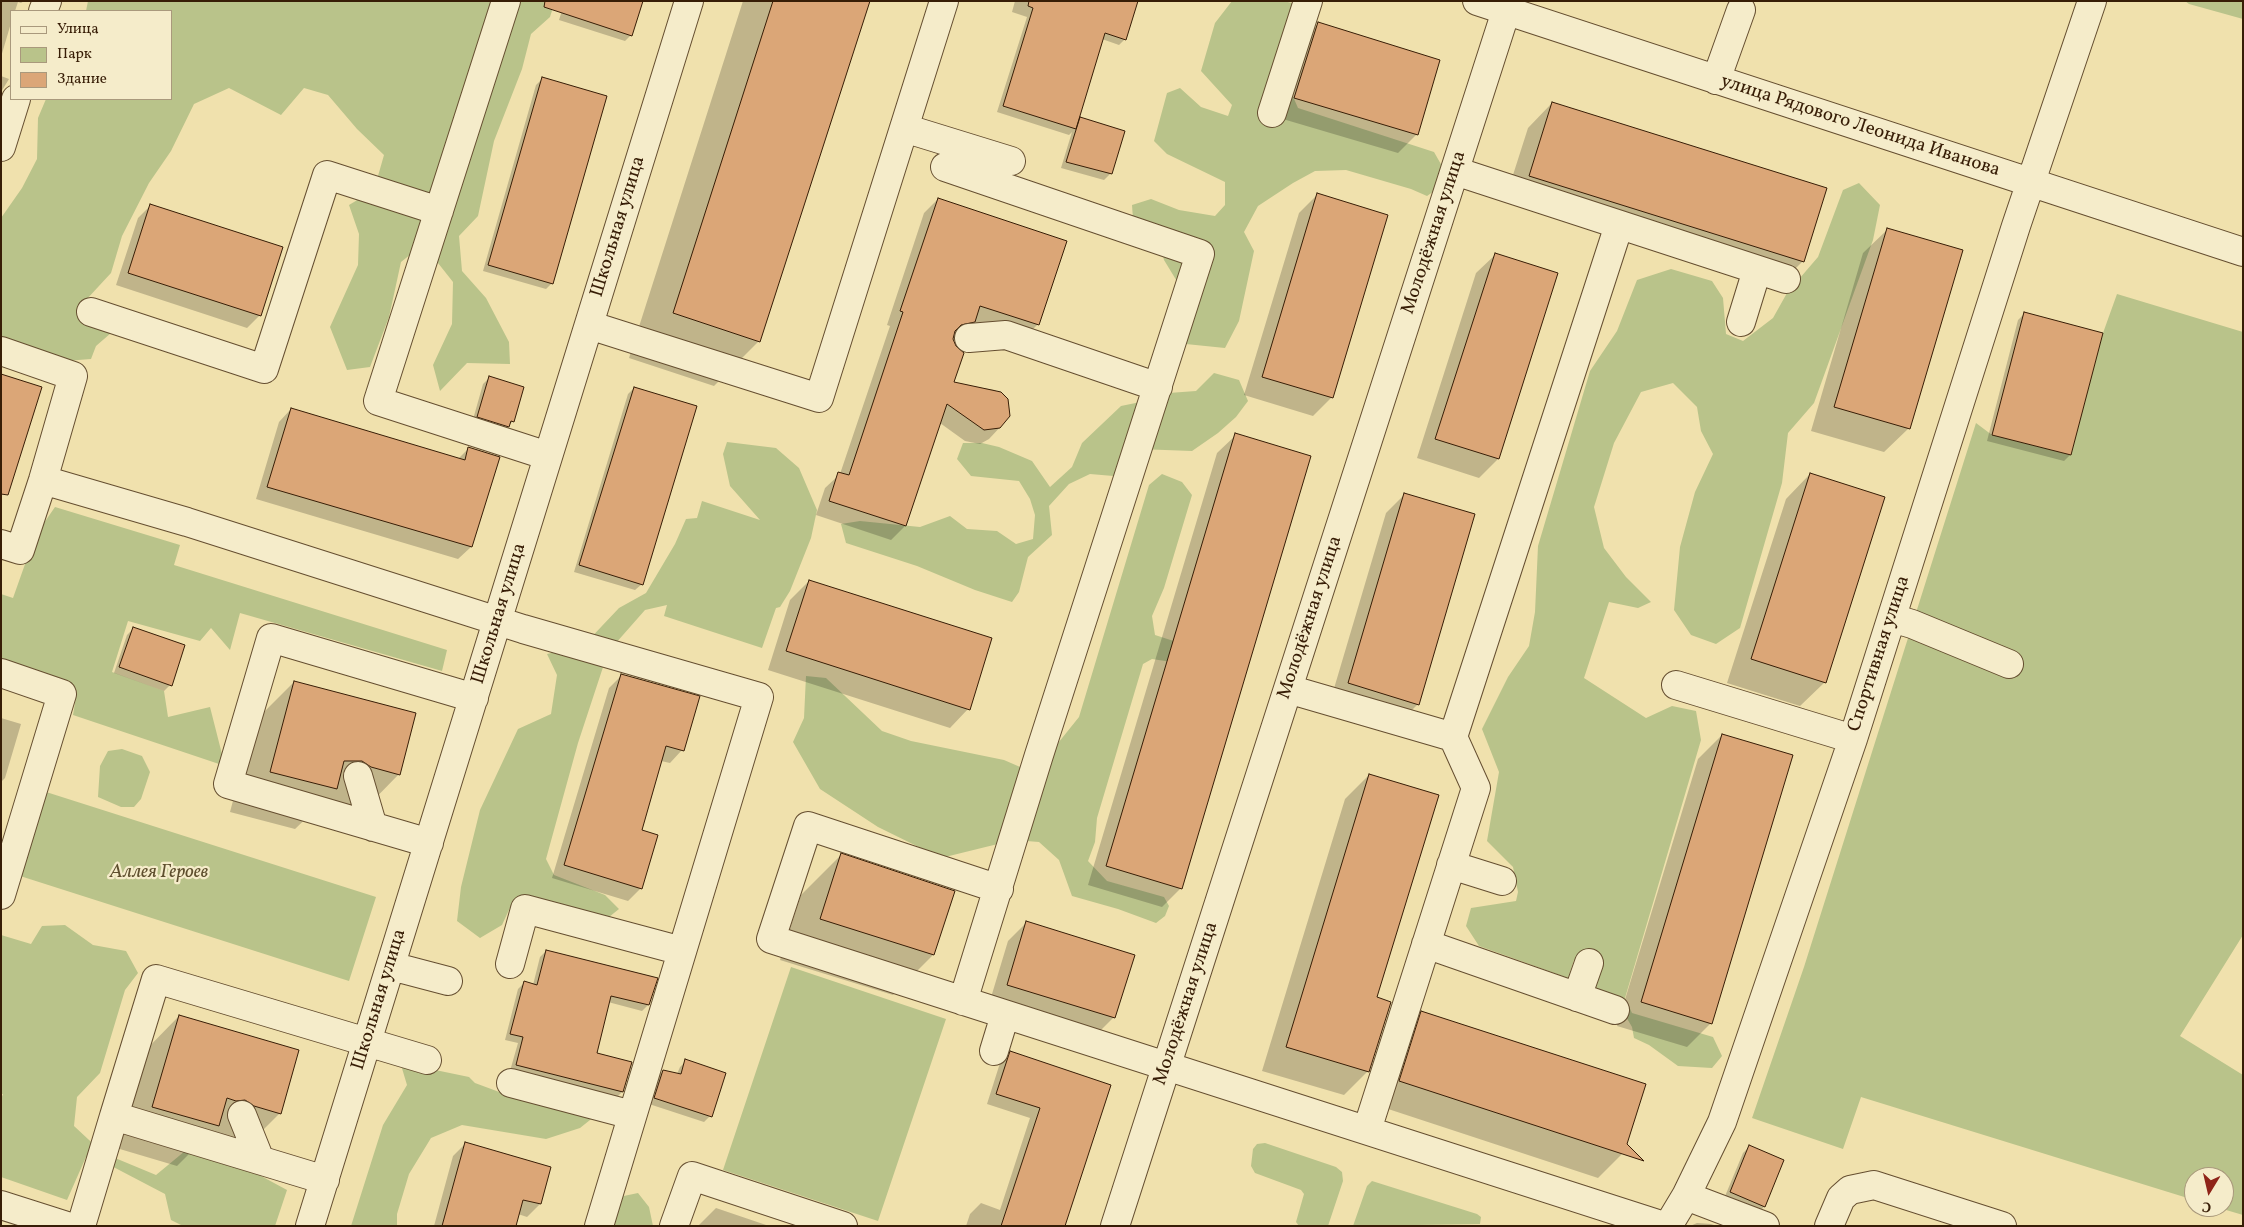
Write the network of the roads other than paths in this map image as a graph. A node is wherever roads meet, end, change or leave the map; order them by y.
1 (506, 1) edge
2 (689, 1) edge
3 (944, 1) edge
4 (1308, 1) edge
5 (1477, 1) edge
6 (2092, 1) edge
7 (1741, 10) dead end
8 (1506, 11) junction
9 (1716, 80) junction
10 (16, 100) edge
11 (1272, 113) dead end
12 (904, 128) junction
13 (1, 147) edge
14 (1011, 161) dead end
15 (944, 167) dead end
16 (1455, 171) junction
17 (2031, 183) junction
18 (439, 211) junction
19 (1618, 225) junction
20 (2243, 252) edge
21 (1757, 270) junction
22 (1786, 279) dead end
23 (91, 312) dead end
24 (1741, 322) dead end
25 (589, 325) junction
26 (969, 338) dead end
27 (1, 351) edge
28 (1158, 387) junction
29 (548, 456) junction
30 (44, 480) junction
31 (1, 544) edge
32 (1892, 618) junction
33 (498, 620) junction
34 (2009, 664) dead end
35 (1, 673) edge
36 (1676, 685) dead end
37 (1288, 689) junction
38 (474, 698) junction
39 (1453, 737) junction
40 (1853, 739) junction
41 (358, 776) dead end
42 (373, 826) junction
43 (429, 843) junction
44 (1451, 865) junction
45 (1502, 881) dead end
46 (999, 889) junction
47 (1, 895) edge
48 (1426, 944) junction
49 (682, 951) junction
50 (1589, 963) dead end
51 (510, 964) dead end
52 (391, 966) junction
53 (448, 981) dead end
54 (1577, 997) junction
55 (963, 1001) junction
56 (1615, 1010) dead end
57 (1005, 1015) junction
58 (367, 1043) junction
59 (994, 1051) dead end
60 (427, 1060) dead end
61 (1167, 1067) junction
62 (511, 1083) dead end
63 (242, 1114) dead end
64 (632, 1115) junction
65 (114, 1116) junction
66 (1367, 1130) junction
67 (260, 1160) junction
68 (324, 1180) junction
69 (1686, 1196) junction
70 (1, 1205) edge
71 (67, 1226) edge
72 (81, 1226) edge
73 (310, 1226) edge
74 (599, 1226) edge
75 (674, 1226) edge
76 (843, 1226) edge
77 (1115, 1226) edge
78 (1664, 1226) edge
79 (1668, 1226) edge
80 (1764, 1226) edge
81 (1829, 1226) edge
82 (2002, 1226) edge

1 - 18 street
2 - 25 street, Школьная улица
3 - 12 street
4 - 11 street
5 - 8 street, улица Рядового Леонида Иванова
6 - 17 street, Спортивная улица
7 - 9 street
8 - 9 street, улица Рядового Леонида Иванова
8 - 16 street, Молодёжная улица
9 - 17 street, улица Рядового Леонида Иванова
10 - 13 street
12 - 14 street
12 - 25 street
15 - 28 street
16 - 19 street
16 - 37 street, Молодёжная улица
17 - 20 street, улица Рядового Леонида Иванова
17 - 32 street, Спортивная улица
18 - 23 street
18 - 29 street
19 - 21 street
19 - 39 street
21 - 22 street
21 - 24 street
25 - 29 street, Школьная улица
26 - 28 street
27 - 30 street
28 - 46 street
29 - 33 street, Школьная улица
30 - 31 street
30 - 33 street
32 - 34 street
32 - 40 street, Спортивная улица
33 - 38 street, Школьная улица
33 - 49 street
35 - 47 street
36 - 40 street
37 - 39 street
37 - 61 street, Молодёжная улица
38 - 42 street
38 - 43 street, Школьная улица
39 - 44 street
40 - 69 street, Спортивная улица
41 - 42 street
42 - 43 street
43 - 52 street, Школьная улица
44 - 45 street
44 - 48 street
46 - 55 street
46 - 55 street
48 - 54 street
48 - 66 street
49 - 51 street
49 - 64 street
50 - 54 street
52 - 53 street
52 - 58 street, Школьная улица
54 - 56 street
55 - 57 street
57 - 59 street
57 - 61 street
58 - 60 street
58 - 65 street
58 - 68 street, Школьная улица
61 - 66 street
61 - 77 street, Молодёжная улица
62 - 64 street
63 - 67 street
64 - 74 street
65 - 67 street
65 - 72 street
66 - 78 street
67 - 68 street
68 - 73 street, Школьная улица
69 - 79 street, Спортивная улица
69 - 80 street
70 - 71 street
75 - 76 street
81 - 82 street

